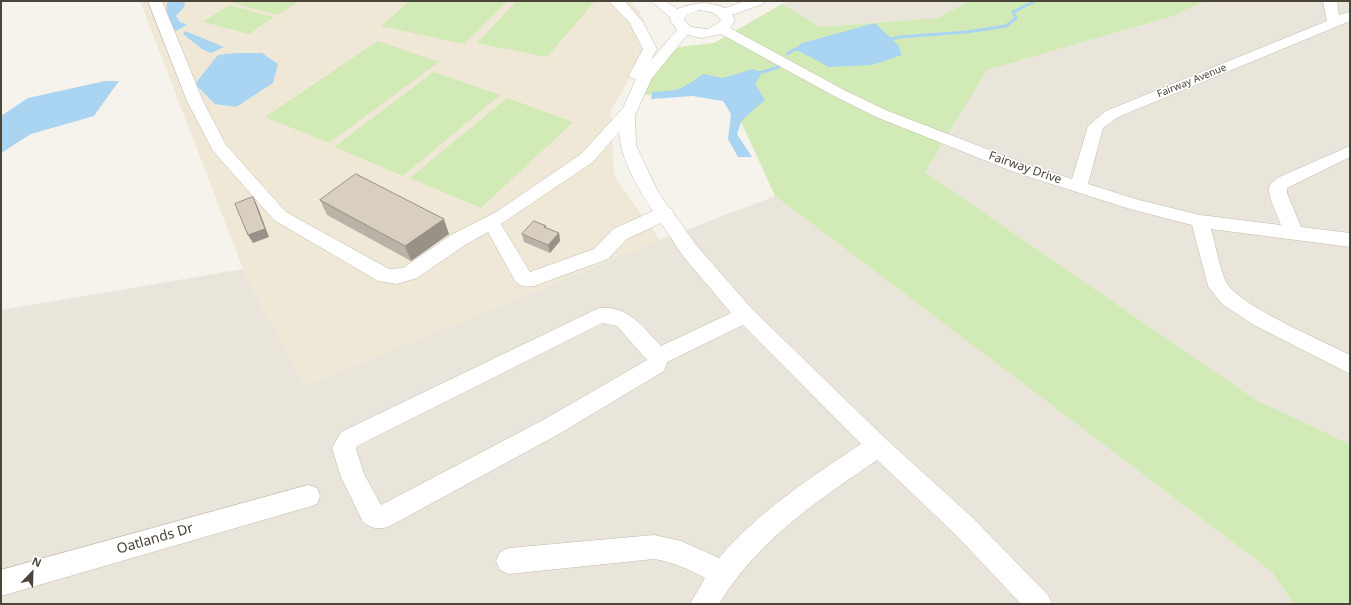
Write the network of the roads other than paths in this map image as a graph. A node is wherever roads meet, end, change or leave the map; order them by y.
1 (155, 1) edge
2 (616, 1) edge
3 (658, 1) edge
4 (683, 1) edge
5 (758, 1) edge
6 (1330, 1) edge
7 (698, 6) junction
8 (724, 12) junction
9 (1350, 16) edge
10 (681, 23) junction
11 (1334, 23) junction
12 (722, 29) junction
13 (624, 116) junction
14 (1350, 151) edge
15 (1078, 187) junction
16 (666, 213) junction
17 (1200, 221) junction
18 (491, 222) junction
19 (1294, 234) junction
20 (1350, 240) edge
21 (745, 315) junction
22 (658, 357) junction
23 (1350, 365) edge
24 (878, 446) junction
25 (308, 496) dead end
26 (509, 561) dead end
27 (723, 573) junction
28 (1, 583) edge
29 (704, 604) edge
30 (1039, 604) edge

1 - 18 street
2 - 13 street
3 - 10 street
4 - 7 street
5 - 8 street
6 - 11 street
7 - 8 street
7 - 10 street
8 - 12 street
9 - 11 street, Fairway Avenue
10 - 12 street
10 - 13 street
11 - 15 street, Fairway Avenue
12 - 15 street, Fairway Drive
13 - 16 street
13 - 18 street
14 - 19 street
15 - 17 street, Fairway Drive
16 - 18 street
16 - 21 street
17 - 19 street, Fairway Drive
17 - 23 street
19 - 20 street, Fairway Drive
21 - 22 street
21 - 24 street
22 - 22 street
24 - 27 street
24 - 30 street
25 - 28 street, Oatlands Dr
26 - 27 street
27 - 29 street

